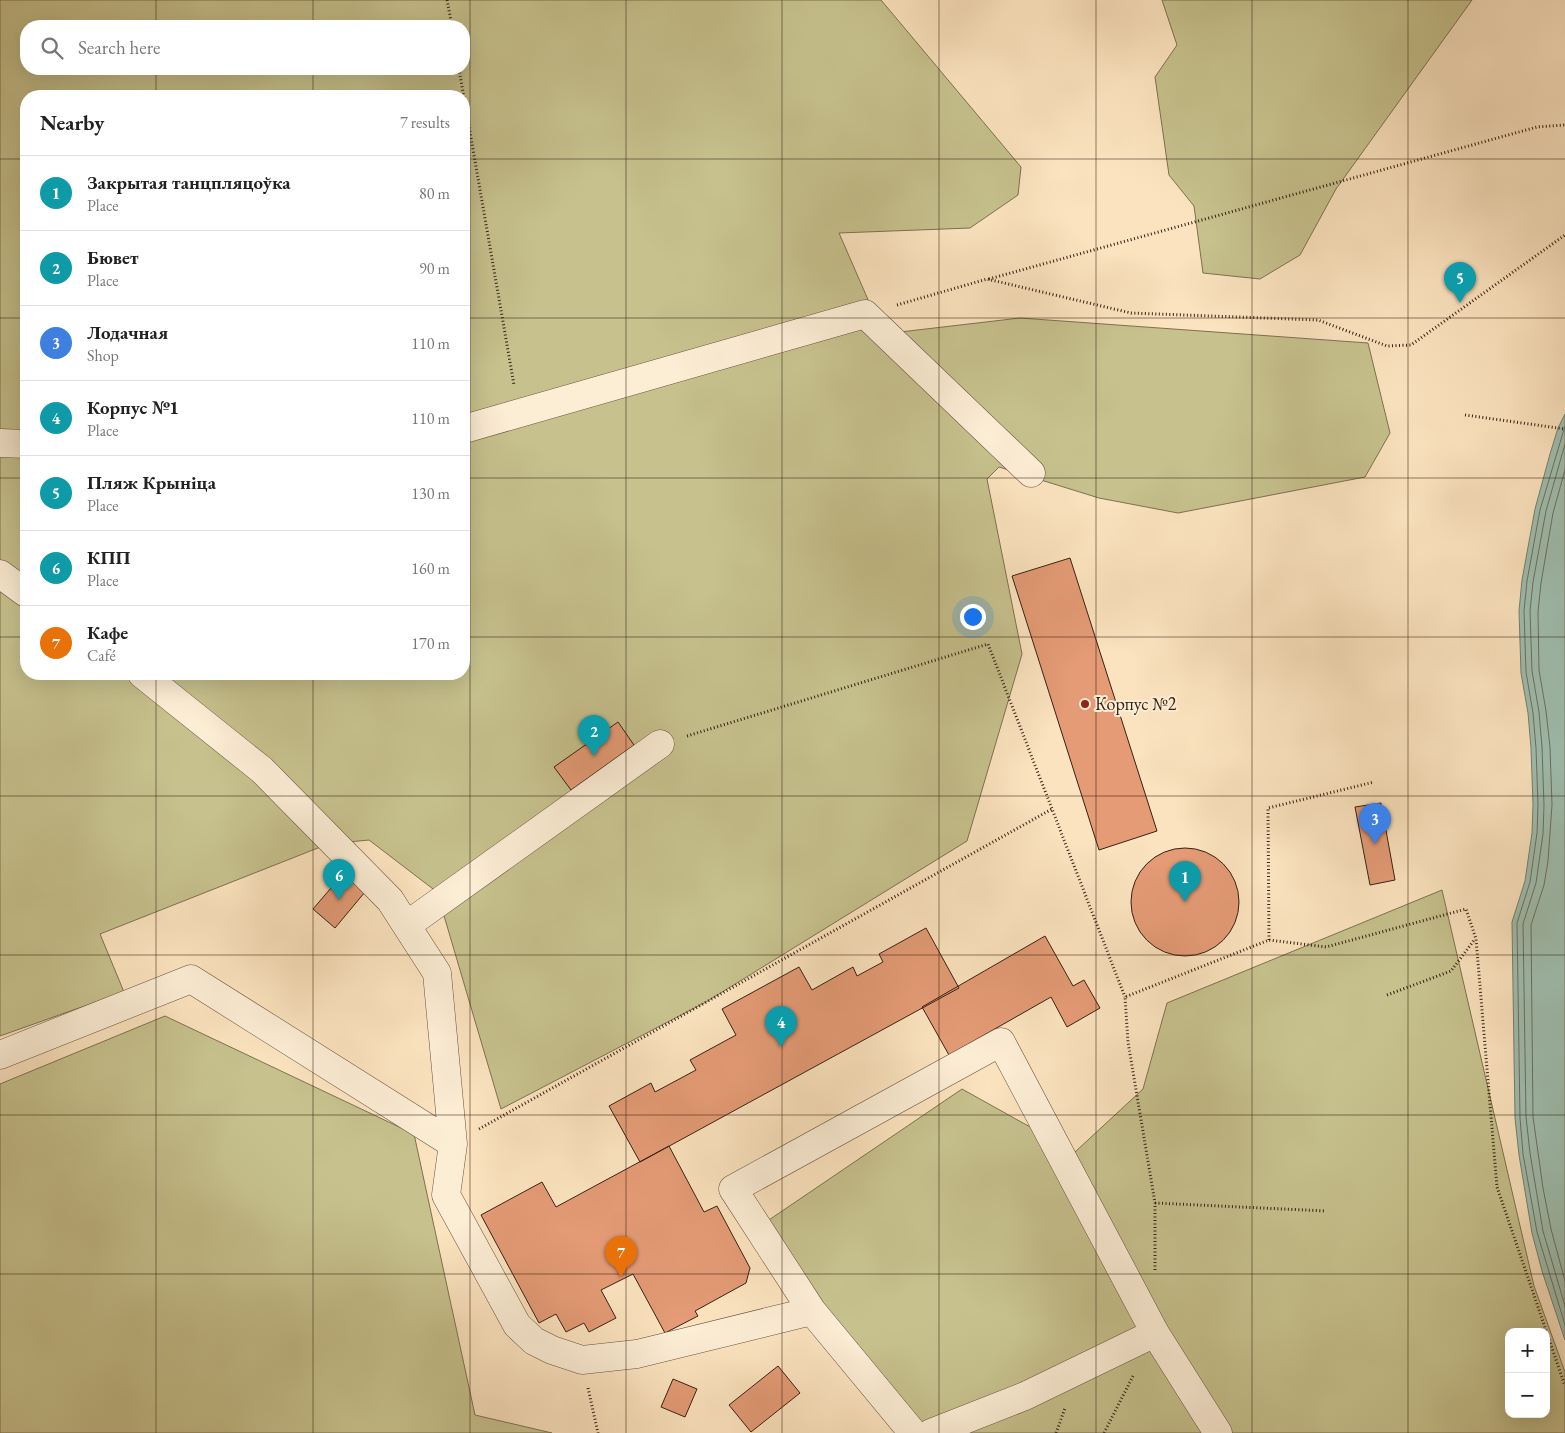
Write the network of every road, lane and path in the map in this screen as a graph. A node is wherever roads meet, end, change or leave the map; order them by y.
1 (447, 0) edge
2 (451, 20) edge
3 (460, 75) edge
4 (463, 90) edge
5 (1565, 125) edge
6 (470, 133) edge
7 (1565, 235) edge
8 (987, 279) junction
9 (865, 314) junction
10 (518, 413) junction
11 (1465, 415) dead end
12 (470, 427) edge
13 (1565, 429) edge
14 (0, 443) edge
15 (20, 444) edge
16 (1031, 473) dead end
17 (0, 574) edge
18 (20, 589) edge
19 (150, 680) edge
20 (660, 744) joint
21 (1374, 782) dead end
22 (1052, 809) junction
23 (406, 925) junction
24 (1476, 939) junction
25 (1269, 940) junction
26 (1387, 995) dead end
27 (1125, 997) junction
28 (0, 1055) edge
29 (453, 1144) junction
30 (1155, 1203) junction
31 (1326, 1211) dead end
32 (1155, 1273) dead end
33 (812, 1311) junction
34 (1154, 1333) junction
35 (582, 1360) junction
36 (1133, 1375) dead end
37 (1565, 1386) edge
38 (598, 1433) edge
39 (913, 1433) edge
40 (931, 1433) edge
41 (1104, 1433) edge
42 (1218, 1433) edge

1 - 2 path
3 - 4 path
5 - 8 path
6 - 10 path
7 - 8 path
8 - 9 path
9 - 10 street
9 - 16 street
10 - 12 street
11 - 13 path
14 - 15 street
17 - 18 street
19 - 23 street
20 - 22 path
20 - 23 street
21 - 25 path
22 - 27 path
22 - 29 path
23 - 29 street
24 - 25 path
24 - 26 path
24 - 37 path
25 - 27 path
27 - 30 path
28 - 29 street
29 - 35 street
30 - 31 path
30 - 32 path
33 - 34 street
33 - 35 street
33 - 39 street
34 - 40 street
34 - 42 street
35 - 38 path
36 - 41 path

